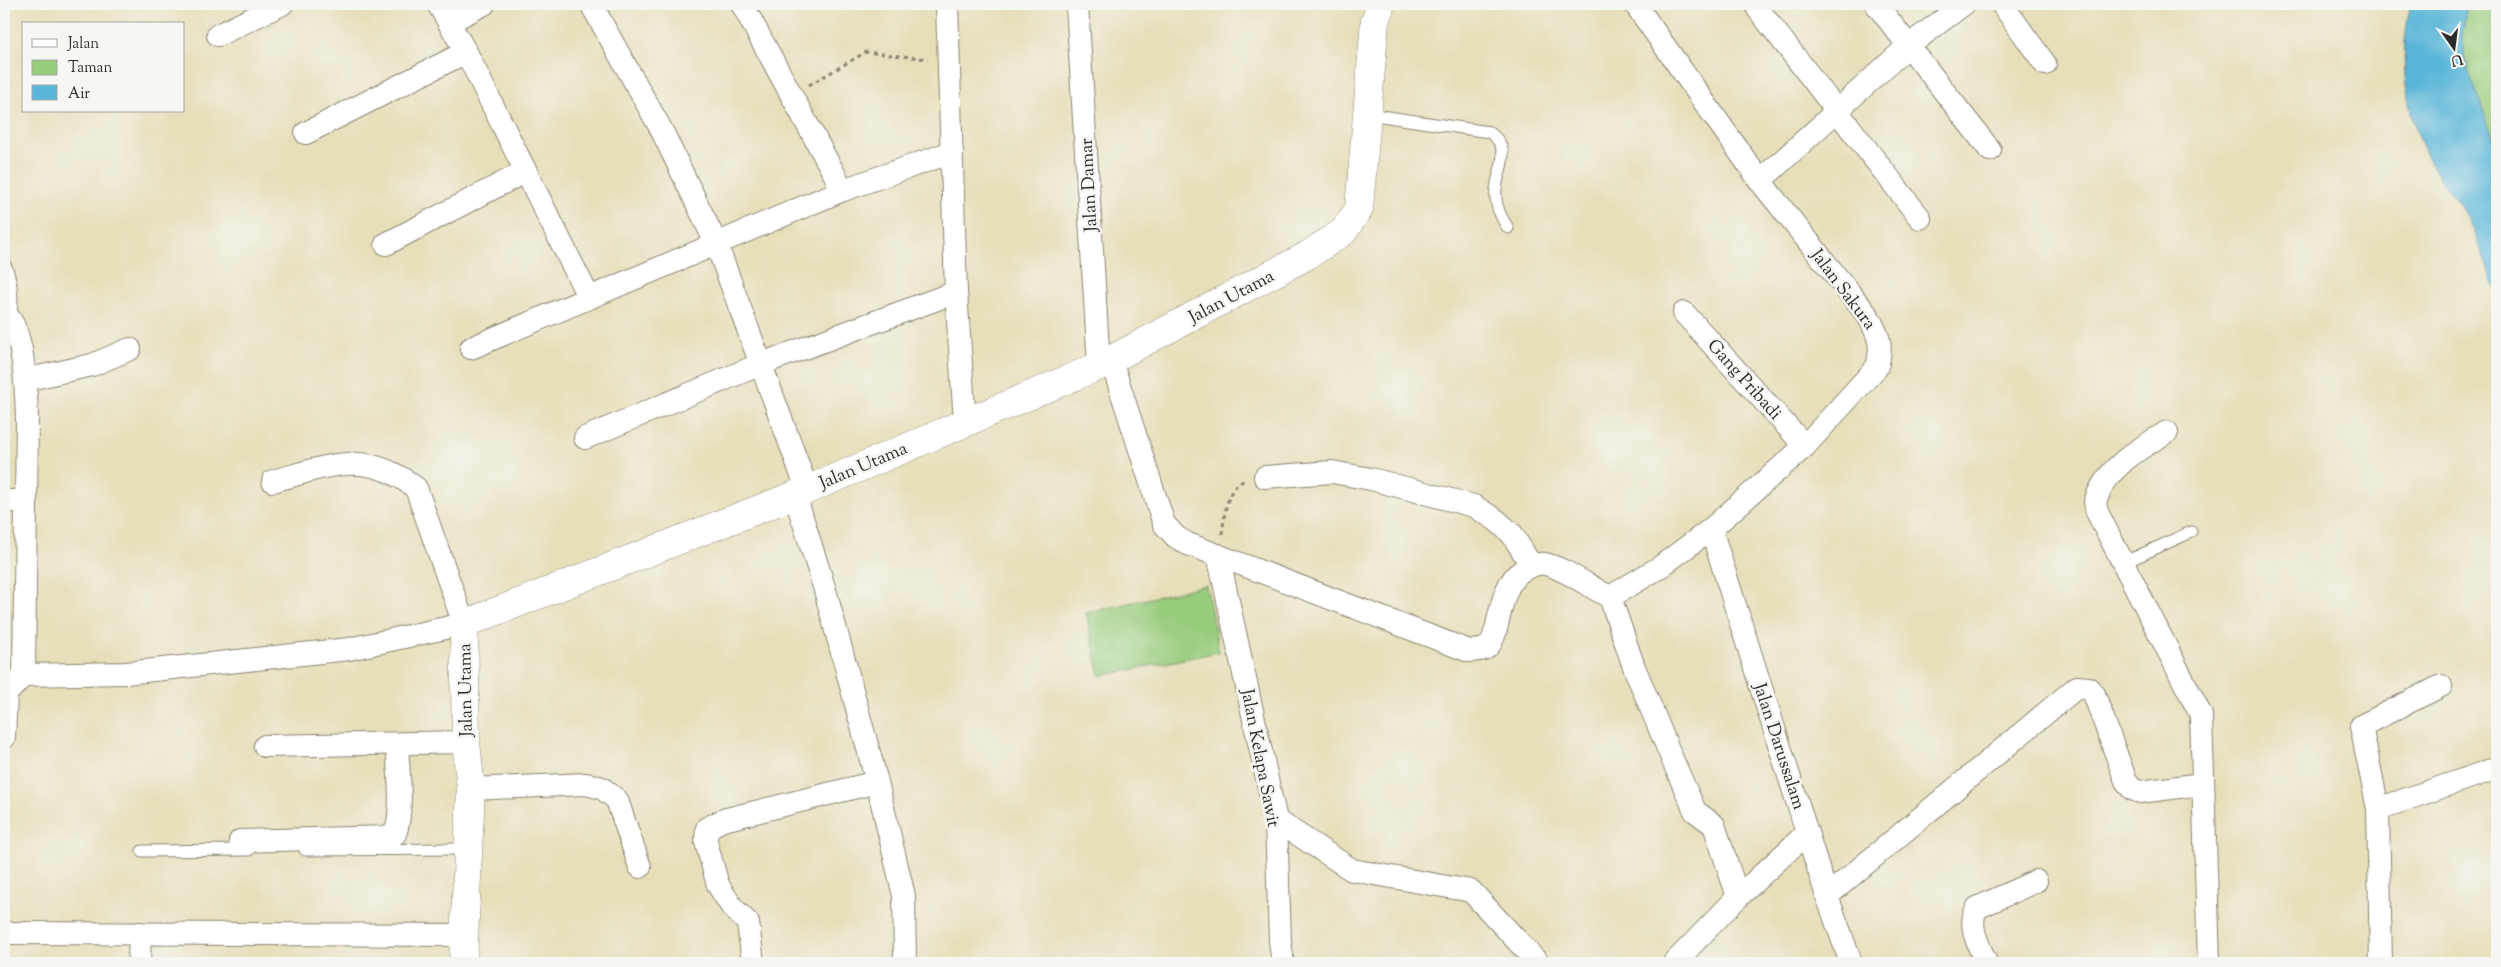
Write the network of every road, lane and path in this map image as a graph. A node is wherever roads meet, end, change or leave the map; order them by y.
1 (282, 4) edge
2 (484, 4) edge
3 (590, 4) edge
4 (742, 4) edge
5 (947, 4) edge
6 (1077, 4) edge
7 (1381, 4) edge
8 (1635, 4) edge
9 (1876, 4) edge
10 (1964, 4) edge
11 (2002, 4) edge
12 (1758, 9) dead end
13 (444, 13) edge
14 (218, 35) dead end
15 (1908, 46) junction
16 (466, 52) junction
17 (949, 61) junction
18 (2045, 64) dead end
19 (791, 96) junction
20 (1839, 110) junction
21 (1368, 114) junction
22 (306, 133) dead end
23 (1990, 150) dead end
24 (952, 152) junction
25 (526, 171) junction
26 (1760, 181) junction
27 (843, 190) junction
28 (1920, 218) dead end
29 (1508, 228) dead end
30 (716, 243) junction
31 (386, 244) dead end
32 (4, 262) edge
33 (956, 292) junction
34 (589, 298) junction
35 (1684, 313) dead end
36 (7, 315) edge
37 (471, 348) dead end
38 (130, 349) dead end
39 (1105, 363) junction
40 (761, 364) junction
41 (25, 380) junction
42 (965, 422) junction
43 (2167, 432) dead end
44 (585, 438) dead end
45 (1805, 446) junction
46 (1265, 477) joint
47 (273, 481) dead end
48 (801, 492) junction
49 (15, 501) edge
50 (1711, 529) junction
51 (2191, 532) dead end
52 (1218, 555) junction
53 (2123, 563) junction
54 (1531, 565) junction
55 (1610, 597) junction
56 (464, 624) junction
57 (24, 675) junction
58 (2441, 686) dead end
59 (4, 738) edge
60 (466, 742) junction
61 (397, 744) junction
62 (265, 746) dead end
63 (2497, 768) edge
64 (877, 782) junction
65 (2202, 784) junction
66 (471, 789) junction
67 (2378, 809) junction
68 (1276, 820) junction
69 (1807, 833) junction
70 (240, 841) dead end
71 (469, 849) junction
72 (142, 851) dead end
73 (640, 866) dead end
74 (2036, 881) dead end
75 (1827, 896) junction
76 (1738, 897) junction
77 (4, 933) edge
78 (140, 934) junction
79 (465, 935) junction
80 (139, 963) edge
81 (462, 963) edge
82 (753, 963) edge
83 (904, 963) edge
84 (1283, 963) edge
85 (1538, 963) edge
86 (1674, 963) edge
87 (1851, 963) edge
88 (1986, 963) edge
89 (2209, 963) edge
90 (2381, 963) edge

1 - 14 street
2 - 13 street
3 - 30 street
4 - 19 street
5 - 17 street
6 - 39 street, Jalan Damar
7 - 21 street, Jalan Utama
8 - 26 street, Jalan Sakura
9 - 15 street
10 - 15 street
11 - 18 street
12 - 20 street
13 - 16 street
15 - 20 street
15 - 23 street
16 - 22 street
16 - 25 street
17 - 19 path
17 - 24 street
19 - 27 street
20 - 26 street
20 - 28 street
21 - 29 lane
21 - 39 street, Jalan Utama
24 - 27 street
24 - 33 street
25 - 31 street
25 - 34 street
26 - 45 street, Jalan Sakura
27 - 30 street
30 - 34 street
30 - 40 street
32 - 36 lane
33 - 40 street
33 - 42 street
34 - 37 street
35 - 45 street, Gang Pribadi
36 - 41 street
38 - 41 street
39 - 42 street, Jalan Utama
39 - 52 street, Jalan Damar
40 - 44 street
40 - 48 street
41 - 49 street
42 - 48 street, Jalan Utama
43 - 53 street
45 - 50 street, Jalan Sakura
46 - 52 path
46 - 54 street
47 - 56 street
48 - 56 street, Jalan Utama
48 - 64 street
49 - 57 street
50 - 55 street, Jalan Sakura
50 - 69 street, Jalan Darussalam
51 - 53 lane
52 - 54 street, Jalan Damar
52 - 68 street, Jalan Kelapa Sawit
53 - 65 street
54 - 55 street
55 - 76 street
56 - 57 street
56 - 60 street, Jalan Utama
57 - 59 street
58 - 67 street
60 - 61 street
60 - 66 street, Jalan Utama
61 - 62 street
61 - 70 street
63 - 67 street
64 - 82 street
64 - 83 street
65 - 75 street
65 - 89 street
66 - 71 street, Jalan Utama
66 - 73 street
67 - 90 street
68 - 84 street, Jalan Kelapa Sawit
68 - 85 street
69 - 75 street, Jalan Darussalam
69 - 76 street
71 - 72 lane
71 - 79 street, Jalan Utama
74 - 88 street
75 - 87 street, Jalan Darussalam
76 - 86 street
77 - 78 street
78 - 79 street
78 - 80 street
79 - 81 street, Jalan Utama

